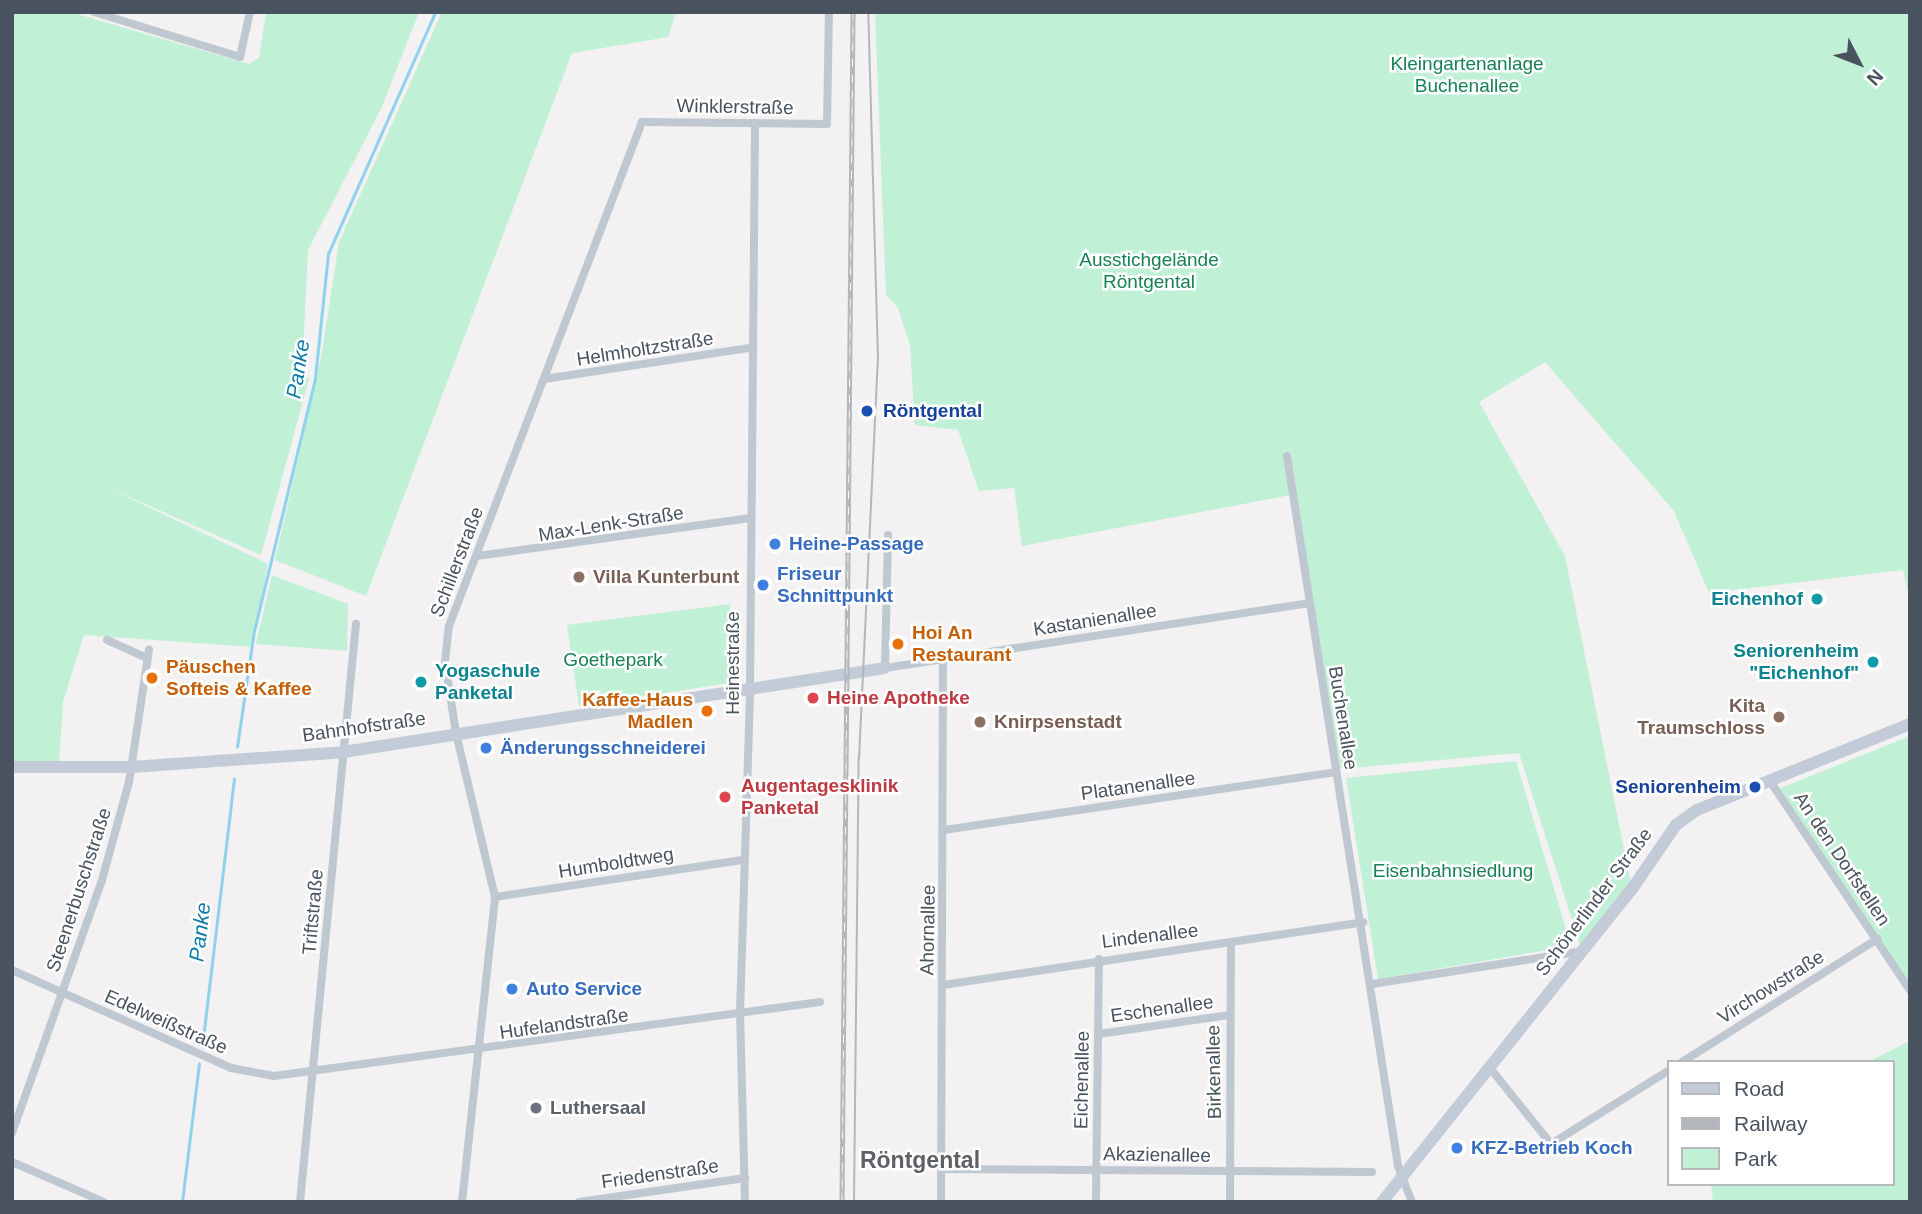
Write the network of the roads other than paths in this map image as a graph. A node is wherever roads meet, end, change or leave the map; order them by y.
1 (94, 12) edge
2 (250, 12) edge
3 (829, 12) edge
4 (116, 15) edge
5 (642, 121) joint
6 (755, 124) junction
7 (750, 348) junction
8 (544, 379) junction
9 (1287, 456) dead end
10 (750, 518) junction
11 (888, 535) dead end
12 (477, 556) junction
13 (1309, 603) junction
14 (356, 624) dead end
15 (107, 640) dead end
16 (943, 659) junction
17 (885, 668) junction
18 (750, 690) junction
19 (1910, 724) edge
20 (456, 733) junction
21 (344, 752) junction
22 (12, 767) edge
23 (131, 767) junction
24 (1336, 772) junction
25 (1770, 782) junction
26 (944, 830) junction
27 (742, 860) junction
28 (495, 897) junction
29 (1363, 922) junction
30 (1877, 939) junction
31 (1231, 942) junction
32 (1582, 951) junction
33 (1099, 959) junction
34 (12, 970) edge
35 (1373, 984) junction
36 (943, 985) junction
37 (1910, 990) edge
38 (63, 992) junction
39 (820, 1002) dead end
40 (740, 1013) junction
41 (1229, 1015) junction
42 (1099, 1034) junction
43 (477, 1052) junction
44 (1685, 1060) edge
45 (1490, 1068) junction
46 (1666, 1072) edge
47 (313, 1076) junction
48 (12, 1133) edge
49 (12, 1162) edge
50 (941, 1169) junction
51 (1096, 1170) junction
52 (1230, 1172) junction
53 (1372, 1172) dead end
54 (1404, 1174) junction
55 (745, 1178) junction
56 (104, 1202) edge
57 (300, 1202) edge
58 (462, 1202) edge
59 (579, 1202) edge
60 (745, 1202) edge
61 (941, 1202) edge
62 (1096, 1202) edge
63 (1230, 1202) edge
64 (1382, 1202) edge
65 (1412, 1202) edge

1 - 4 street
2 - 4 street
3 - 6 street, Winklerstraße
5 - 6 street, Winklerstraße
5 - 8 street, Schillerstraße
6 - 7 street, Heinestraße
7 - 8 street, Helmholtzstraße
7 - 10 street, Heinestraße
8 - 12 street, Schillerstraße
9 - 13 street, Buchenallee
10 - 12 street, Max-Lenk-Straße
10 - 18 street, Heinestraße
11 - 17 street
12 - 20 street, Schillerstraße
13 - 16 street, Kastanienallee
13 - 24 street, Buchenallee
14 - 21 street, Triftstraße
15 - 23 street, Steenerbuschstraße
16 - 17 street, Kastanienallee
16 - 26 street, Ahornallee
17 - 18 street, Bahnhofstraße
18 - 20 street, Bahnhofstraße
18 - 27 street, Heinestraße
19 - 25 street, Schönerlinder Straße
20 - 21 street, Bahnhofstraße
20 - 28 street, Schillerstraße
21 - 23 street, Bahnhofstraße
21 - 47 street, Triftstraße
22 - 23 street, Bahnhofstraße
23 - 38 street, Steenerbuschstraße
24 - 26 street, Platanenallee
24 - 29 street, Buchenallee
25 - 30 street, An den Dorfstellen
25 - 32 street, Schönerlinder Straße
26 - 36 street, Ahornallee
27 - 28 street, Humboldtweg
27 - 40 street, Heinestraße
28 - 43 street, Schillerstraße
29 - 31 street, Lindenallee
29 - 35 street, Buchenallee
30 - 37 street, An den Dorfstellen
30 - 44 street, Virchowstraße
31 - 33 street, Lindenallee
31 - 41 street, Birkenallee
32 - 35 street
32 - 45 street, Schönerlinder Straße
33 - 36 street, Lindenallee
33 - 42 street, Eichenallee
34 - 38 street, Edelweißstraße
35 - 54 street, Buchenallee
36 - 50 street, Ahornallee
38 - 47 street, Edelweißstraße
38 - 48 street, Steenerbuschstraße
39 - 40 street, Hufelandstraße
40 - 43 street, Hufelandstraße
40 - 55 street, Heinestraße
41 - 42 street, Eschenallee
41 - 52 street, Birkenallee
42 - 51 street, Eichenallee
43 - 47 street, Hufelandstraße
43 - 58 street, Schillerstraße
45 - 46 street
45 - 54 street, Schönerlinder Straße
47 - 57 street, Triftstraße
49 - 56 street
50 - 51 street, Akazienallee
50 - 61 street, Ahornallee
51 - 52 street, Akazienallee
51 - 62 street, Eichenallee
52 - 53 street, Akazienallee
52 - 63 street, Birkenallee
54 - 64 street, Schönerlinder Straße
54 - 65 street, Buchenallee
55 - 59 street, Friedenstraße
55 - 60 street, Heinestraße

